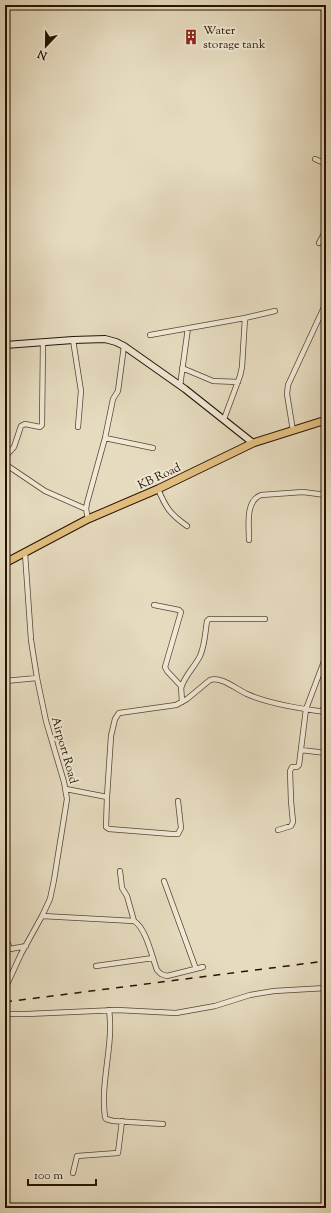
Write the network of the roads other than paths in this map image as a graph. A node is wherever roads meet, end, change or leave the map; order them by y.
1 (315, 159) dead end
2 (326, 164) edge
3 (326, 230) edge
4 (319, 244) dead end
5 (326, 303) edge
6 (275, 311) dead end
7 (246, 318) junction
8 (188, 328) junction
9 (150, 335) dead end
10 (73, 340) junction
11 (43, 342) junction
12 (5, 345) edge
13 (124, 346) junction
14 (182, 368) junction
15 (238, 382) junction
16 (180, 386) junction
17 (224, 419) junction
18 (326, 420) edge
19 (78, 427) dead end
20 (292, 431) junction
21 (105, 438) junction
22 (253, 443) junction
23 (153, 448) dead end
24 (5, 457) edge
25 (5, 464) edge
26 (158, 489) junction
27 (326, 495) edge
28 (86, 509) junction
29 (88, 519) junction
30 (186, 526) dead end
31 (249, 540) dead end
32 (24, 553) junction
33 (5, 563) edge
34 (154, 605) dead end
35 (265, 619) dead end
36 (326, 656) edge
37 (37, 678) junction
38 (5, 680) edge
39 (181, 688) junction
40 (182, 702) junction
41 (326, 703) edge
42 (306, 709) junction
43 (324, 712) edge
44 (301, 750) junction
45 (326, 753) edge
46 (66, 789) junction
47 (107, 797) junction
48 (178, 801) dead end
49 (278, 830) dead end
50 (120, 872) dead end
51 (164, 881) dead end
52 (42, 916) junction
53 (134, 921) junction
54 (5, 937) edge
55 (26, 946) junction
56 (8, 950) edge
57 (153, 958) junction
58 (96, 966) dead end
59 (203, 967) dead end
60 (196, 969) junction
61 (326, 988) edge
62 (5, 989) edge
63 (109, 1010) junction
64 (5, 1014) edge
65 (7, 1104) dead end
66 (5, 1112) edge
67 (122, 1121) junction
68 (163, 1124) dead end
69 (73, 1173) dead end

1 - 2 street
3 - 4 street
5 - 20 street
6 - 7 street
7 - 8 street
7 - 15 street
8 - 9 street
8 - 14 street
10 - 11 main road
10 - 13 main road
10 - 19 street
11 - 12 main road
11 - 24 street
13 - 16 main road
13 - 21 street
14 - 15 street
14 - 16 street
15 - 17 street
16 - 17 main road
17 - 22 main road
18 - 20 main road, KB Road
20 - 22 main road, KB Road
21 - 23 street
21 - 28 street
22 - 26 main road, KB Road
25 - 28 street
26 - 29 main road, KB Road
26 - 30 street
27 - 31 street
28 - 29 street
29 - 32 main road, KB Road
32 - 33 main road, KB Road
32 - 37 street, Airport Road
34 - 39 street
35 - 39 street
36 - 42 street
37 - 38 street
37 - 46 street, Airport Road
39 - 40 street
40 - 42 street
40 - 47 street
41 - 43 street
42 - 43 street
42 - 44 street
44 - 45 street
44 - 49 street
46 - 47 street
46 - 52 street, Airport Road
47 - 48 street
50 - 53 street
51 - 60 street
52 - 53 street
52 - 55 street, Airport Road
53 - 57 street
54 - 56 street
55 - 56 street
55 - 62 street, Airport Road
57 - 58 street
57 - 60 street
59 - 60 street
61 - 63 street
63 - 64 street
63 - 67 street
65 - 66 street
67 - 68 street
67 - 69 street

